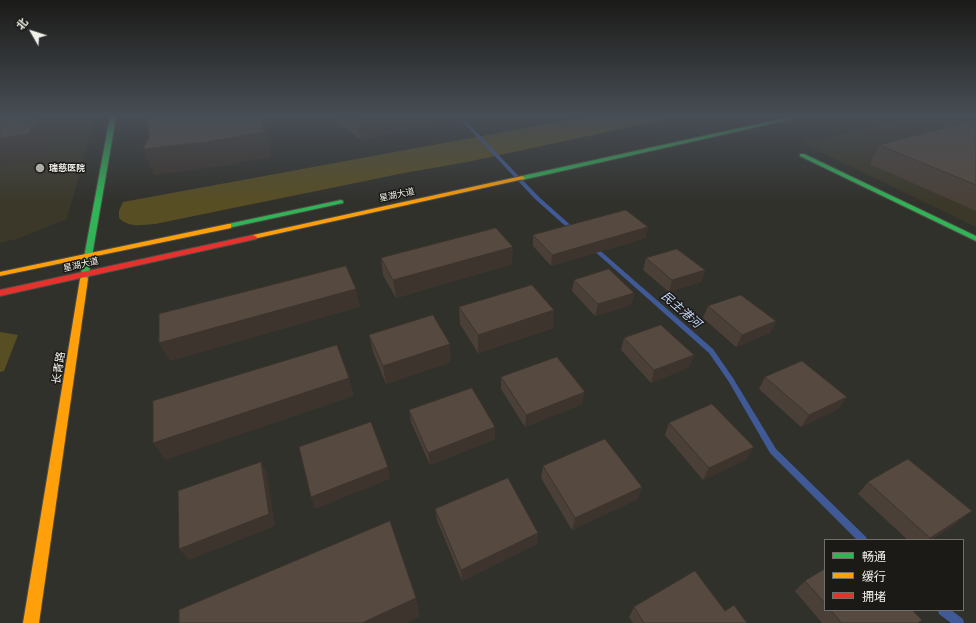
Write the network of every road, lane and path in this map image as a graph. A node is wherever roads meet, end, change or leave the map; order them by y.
1 (108, 146) edge
2 (666, 146) edge
3 (802, 155) dead end
4 (350, 200) dead end
5 (976, 239) edge
6 (88, 255) junction
7 (0, 274) edge
8 (86, 274) junction
9 (0, 293) edge
10 (31, 623) edge

1 - 6 main road, 长青路
2 - 8 main road, 星湖大道
3 - 5 main road
4 - 6 main road, 星湖大道
6 - 7 main road, 星湖大道
6 - 8 main road, 长青路
8 - 9 main road, 星湖大道
8 - 10 main road, 长青路

